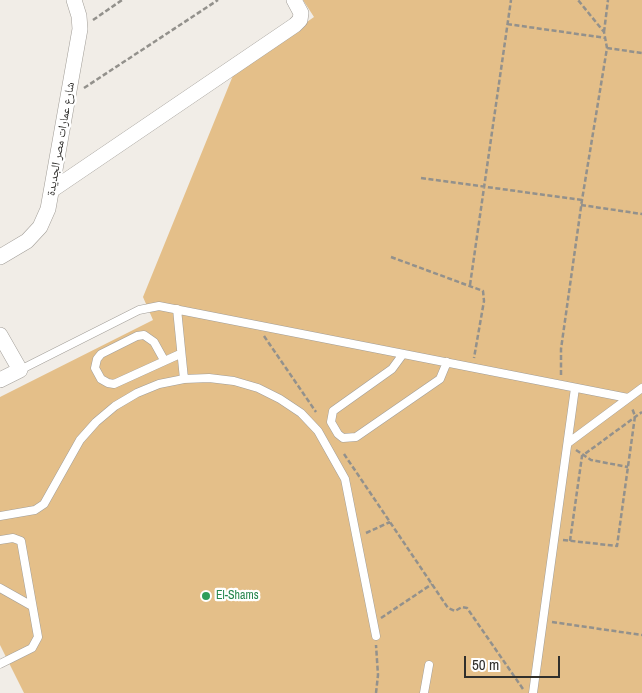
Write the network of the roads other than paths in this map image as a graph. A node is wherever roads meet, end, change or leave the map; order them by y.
1 (74, 0) edge
2 (294, 0) edge
3 (52, 190) junction
4 (0, 257) edge
5 (177, 309) junction
6 (0, 335) edge
7 (180, 354) junction
8 (403, 354) junction
9 (164, 360) junction
10 (447, 362) junction
11 (20, 370) junction
12 (184, 379) junction
13 (0, 380) edge
14 (575, 388) junction
15 (642, 388) edge
16 (628, 398) junction
17 (568, 443) junction
18 (0, 516) edge
19 (0, 540) edge
20 (0, 588) edge
21 (32, 606) junction
22 (376, 636) road end
23 (0, 664) edge
24 (429, 665) dead end
25 (529, 692) edge
26 (424, 693) edge

1 - 3 street, شارع عمارات مصر الجديدة
2 - 3 street
3 - 4 street, شارع عمارات مصر الجديدة
5 - 7 lane
5 - 8 lane
5 - 11 lane
6 - 11 street
7 - 9 lane
7 - 12 lane
8 - 10 lane
8 - 10 lane
9 - 9 lane
10 - 14 lane
11 - 13 street
12 - 18 lane
12 - 22 lane
14 - 16 lane
14 - 17 lane
15 - 16 lane
16 - 17 lane
17 - 25 lane
19 - 21 lane
20 - 21 lane
21 - 23 lane
24 - 26 lane

